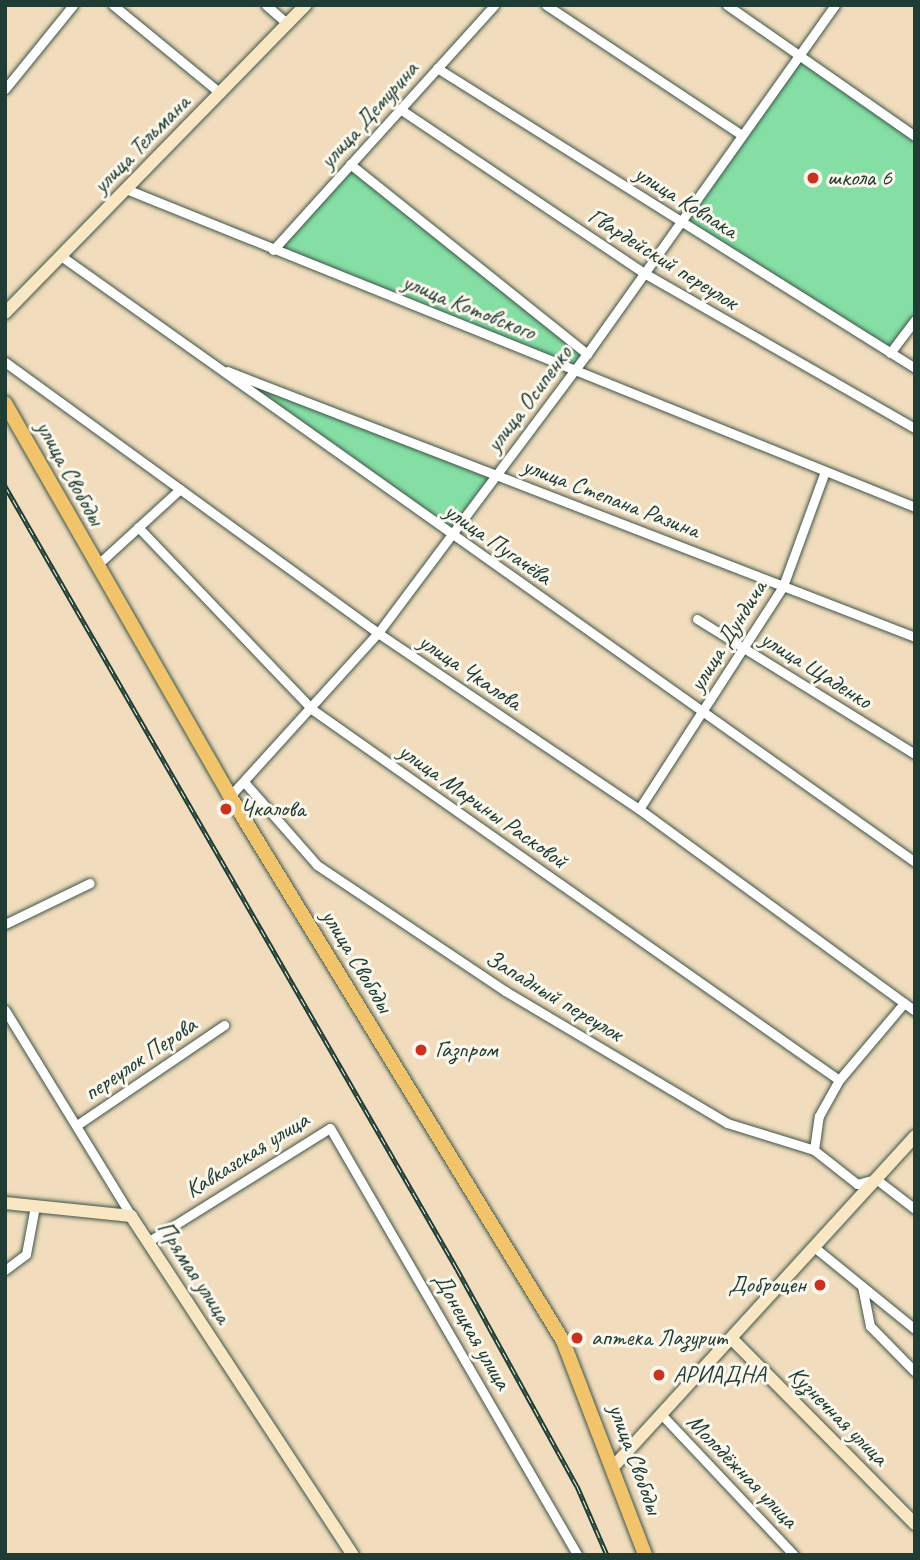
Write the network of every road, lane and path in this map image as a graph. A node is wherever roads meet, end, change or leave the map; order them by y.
1 (73, 5) edge
2 (113, 5) edge
3 (266, 5) edge
4 (306, 5) edge
5 (494, 5) edge
6 (545, 5) edge
7 (727, 5) edge
8 (835, 5) edge
9 (288, 24) junction
10 (799, 55) junction
11 (437, 68) junction
12 (5, 89) edge
13 (220, 93) junction
14 (400, 110) junction
15 (742, 135) junction
16 (915, 136) edge
17 (350, 164) junction
18 (126, 189) junction
19 (681, 221) junction
20 (273, 250) junction
21 (61, 256) junction
22 (644, 274) junction
23 (5, 313) edge
24 (915, 320) edge
25 (890, 353) junction
26 (587, 355) junction
27 (5, 362) edge
28 (214, 366) junction
29 (915, 368) edge
30 (575, 370) junction
31 (5, 403) edge
32 (915, 428) edge
33 (825, 471) junction
34 (496, 474) junction
35 (180, 489) junction
36 (915, 507) edge
37 (138, 527) junction
38 (452, 534) junction
39 (96, 566) junction
40 (783, 586) junction
41 (697, 619) dead end
42 (378, 633) junction
43 (915, 637) edge
44 (744, 648) junction
45 (313, 710) junction
46 (703, 712) junction
47 (915, 754) edge
48 (245, 783) junction
49 (230, 796) junction
50 (639, 809) junction
51 (915, 862) edge
52 (90, 883) dead end
53 (5, 924) edge
54 (904, 1003) junction
55 (5, 1010) edge
56 (915, 1010) edge
57 (224, 1025) dead end
58 (839, 1080) junction
59 (77, 1125) junction
60 (330, 1128) joint
61 (915, 1136) edge
62 (814, 1150) junction
63 (876, 1179) junction
64 (5, 1203) edge
65 (34, 1206) junction
66 (915, 1209) edge
67 (131, 1216) junction
68 (149, 1241) junction
69 (814, 1247) junction
70 (5, 1270) edge
71 (862, 1286) junction
72 (915, 1329) edge
73 (731, 1338) junction
74 (915, 1372) edge
75 (661, 1415) junction
76 (614, 1466) junction
77 (915, 1524) edge
78 (353, 1555) edge
79 (578, 1555) edge
80 (645, 1555) edge
81 (794, 1555) edge

1 - 12 street
2 - 13 street
3 - 9 street
4 - 9 main road, улица Тельмана
5 - 11 street, улица Демурина
6 - 15 street
7 - 10 street
8 - 10 street, улица Осипенко
9 - 13 main road, улица Тельмана
10 - 15 street, улица Осипенко
10 - 16 street
11 - 14 street, улица Демурина
11 - 19 street, улица Ковпака
13 - 18 main road, улица Тельмана
14 - 17 street, улица Демурина
14 - 22 street, Гвардейский переулок
15 - 19 street, улица Осипенко
17 - 20 street, улица Демурина
17 - 26 street, улица Котовского
18 - 20 street, улица Котовского
18 - 21 main road, улица Тельмана
19 - 22 street, улица Осипенко
19 - 25 street, улица Ковпака
20 - 30 street, улица Котовского
21 - 23 main road, улица Тельмана
21 - 28 street, улица Пугачёва
22 - 26 street, улица Осипенко
22 - 32 street, Гвардейский переулок
24 - 25 street
25 - 29 street, улица Ковпака
26 - 30 street, улица Осипенко
27 - 35 street, улица Чкалова
28 - 34 street, улица Степана Разина
28 - 38 street, улица Пугачёва
30 - 33 street, улица Котовского
30 - 34 street, улица Осипенко
31 - 39 main road, улица Свободы
33 - 36 street, улица Котовского
33 - 40 street, улица Дундича
34 - 38 street, улица Осипенко
34 - 40 street, улица Степана Разина
35 - 37 street
35 - 42 street, улица Чкалова
37 - 39 street
37 - 45 street, улица Марины Расковой
38 - 42 street, улица Осипенко
38 - 46 street, улица Пугачёва
39 - 49 main road, улица Свободы
40 - 43 street, улица Степана Разина
40 - 44 street, улица Дундича
41 - 44 street, улица Щаденко
42 - 45 street, улица Осипенко
42 - 50 street, улица Чкалова
44 - 46 street, улица Дундича
44 - 47 street, улица Щаденко
45 - 48 street, улица Осипенко
45 - 58 street, улица Марины Расковой
46 - 50 street, улица Дундича
46 - 51 street, улица Пугачёва
48 - 49 street, улица Осипенко
48 - 62 street, Западный переулок
49 - 76 main road, улица Свободы
50 - 54 street, улица Чкалова
52 - 53 street
54 - 56 street, улица Чкалова
54 - 58 street
55 - 59 street, Прямая улица
57 - 59 street, переулок Перова
58 - 62 street
59 - 67 street, Прямая улица
60 - 68 street, Кавказская улица
60 - 79 street, Донецкая улица
61 - 63 main road
62 - 63 street, Западный переулок
63 - 66 street
63 - 69 main road
64 - 65 main road
65 - 67 main road
65 - 70 street
67 - 68 main road, Прямая улица
68 - 78 main road, Прямая улица
69 - 71 street
69 - 73 main road
71 - 72 street
71 - 74 street
73 - 75 main road
73 - 77 main road, Кузнечная улица
75 - 76 main road
75 - 81 street, Молодёжная улица
76 - 80 main road, улица Свободы

